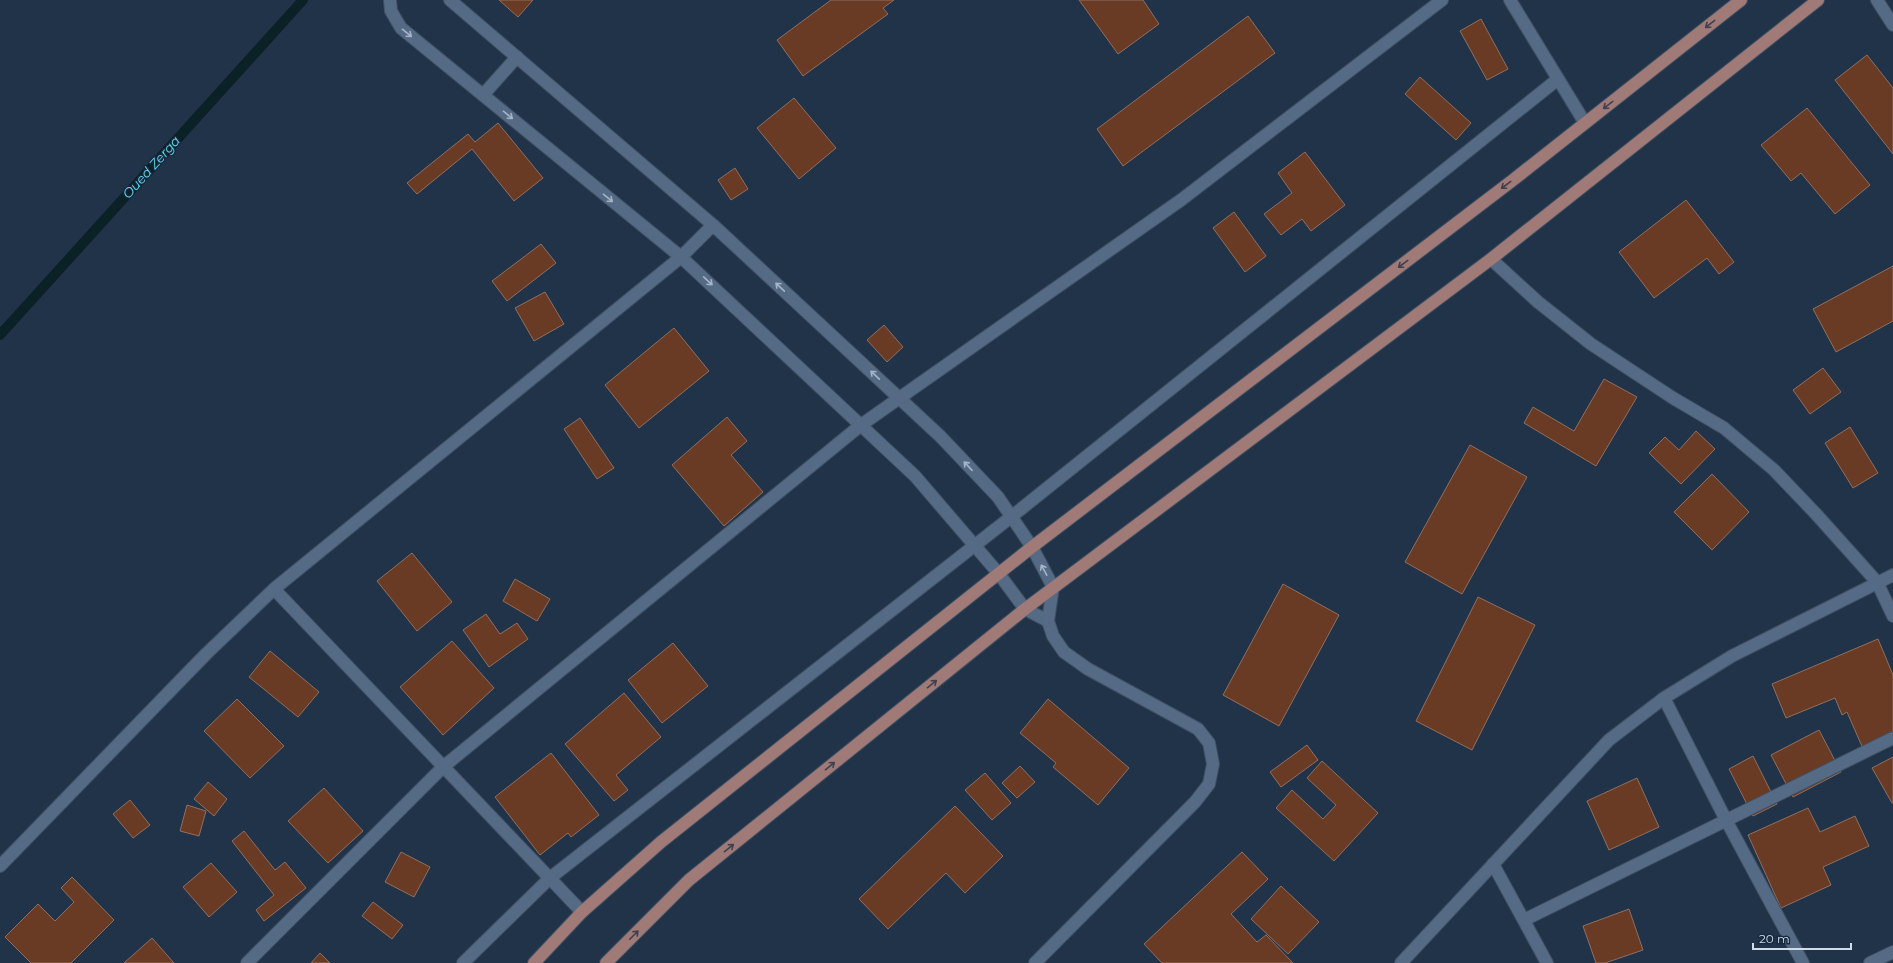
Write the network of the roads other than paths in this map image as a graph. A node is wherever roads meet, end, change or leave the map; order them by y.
1 (390, 0) edge
2 (450, 0) edge
3 (1442, 0) edge
4 (1510, 0) edge
5 (1741, 0) edge
6 (1818, 0) edge
7 (1877, 0) edge
8 (1893, 25) edge
9 (517, 57) junction
10 (1558, 79) junction
11 (483, 95) junction
12 (1585, 123) junction
13 (713, 225) junction
14 (681, 257) junction
15 (1492, 259) junction
16 (899, 397) junction
17 (861, 425) junction
18 (1011, 517) junction
19 (974, 544) junction
20 (1032, 547) junction
21 (999, 574) junction
22 (1893, 574) edge
23 (1877, 582) junction
24 (1054, 587) junction
25 (274, 589) junction
26 (1025, 609) junction
27 (1893, 616) edge
28 (1048, 621) junction
29 (1664, 698) junction
30 (1893, 738) edge
31 (443, 768) junction
32 (1726, 820) junction
33 (1493, 864) junction
34 (0, 866) edge
35 (550, 878) junction
36 (582, 912) junction
37 (1524, 920) junction
38 (1893, 952) edge
39 (247, 963) edge
40 (463, 963) edge
41 (534, 963) edge
42 (606, 963) edge
43 (1035, 963) edge
44 (1401, 963) edge
45 (1547, 963) edge
46 (1803, 963) edge
47 (1870, 963) edge

1 -> 11 street
2 - 9 street
3 - 16 street
4 - 10 street
5 -> 12 main road
6 - 15 main road
7 - 8 street
9 - 11 street
9 - 13 street
10 - 12 street
10 - 18 street
11 -> 14 street
12 -> 20 main road
13 - 14 street
16 -> 13 street
14 -> 17 street
14 - 25 street
15 - 23 street
15 - 24 main road
16 - 17 street
18 -> 16 street
17 - 19 street
17 - 31 street
18 - 19 street
18 - 20 street
19 - 21 street
19 - 35 street
20 - 21 main road
24 -> 20 street
21 - 26 street
21 - 36 main road
22 - 23 street
23 - 27 street
23 - 29 street
24 - 26 main road
24 - 28 street
25 - 31 street
25 - 34 street
26 - 28 street
42 -> 26 main road
28 - 43 street
29 - 32 street
29 - 33 street
30 - 32 street
31 - 35 street
31 - 39 street
32 - 37 street
32 - 46 street
33 - 37 street
33 - 44 street
35 - 36 street
35 - 40 street
36 - 41 main road
37 - 45 street
38 - 47 street

